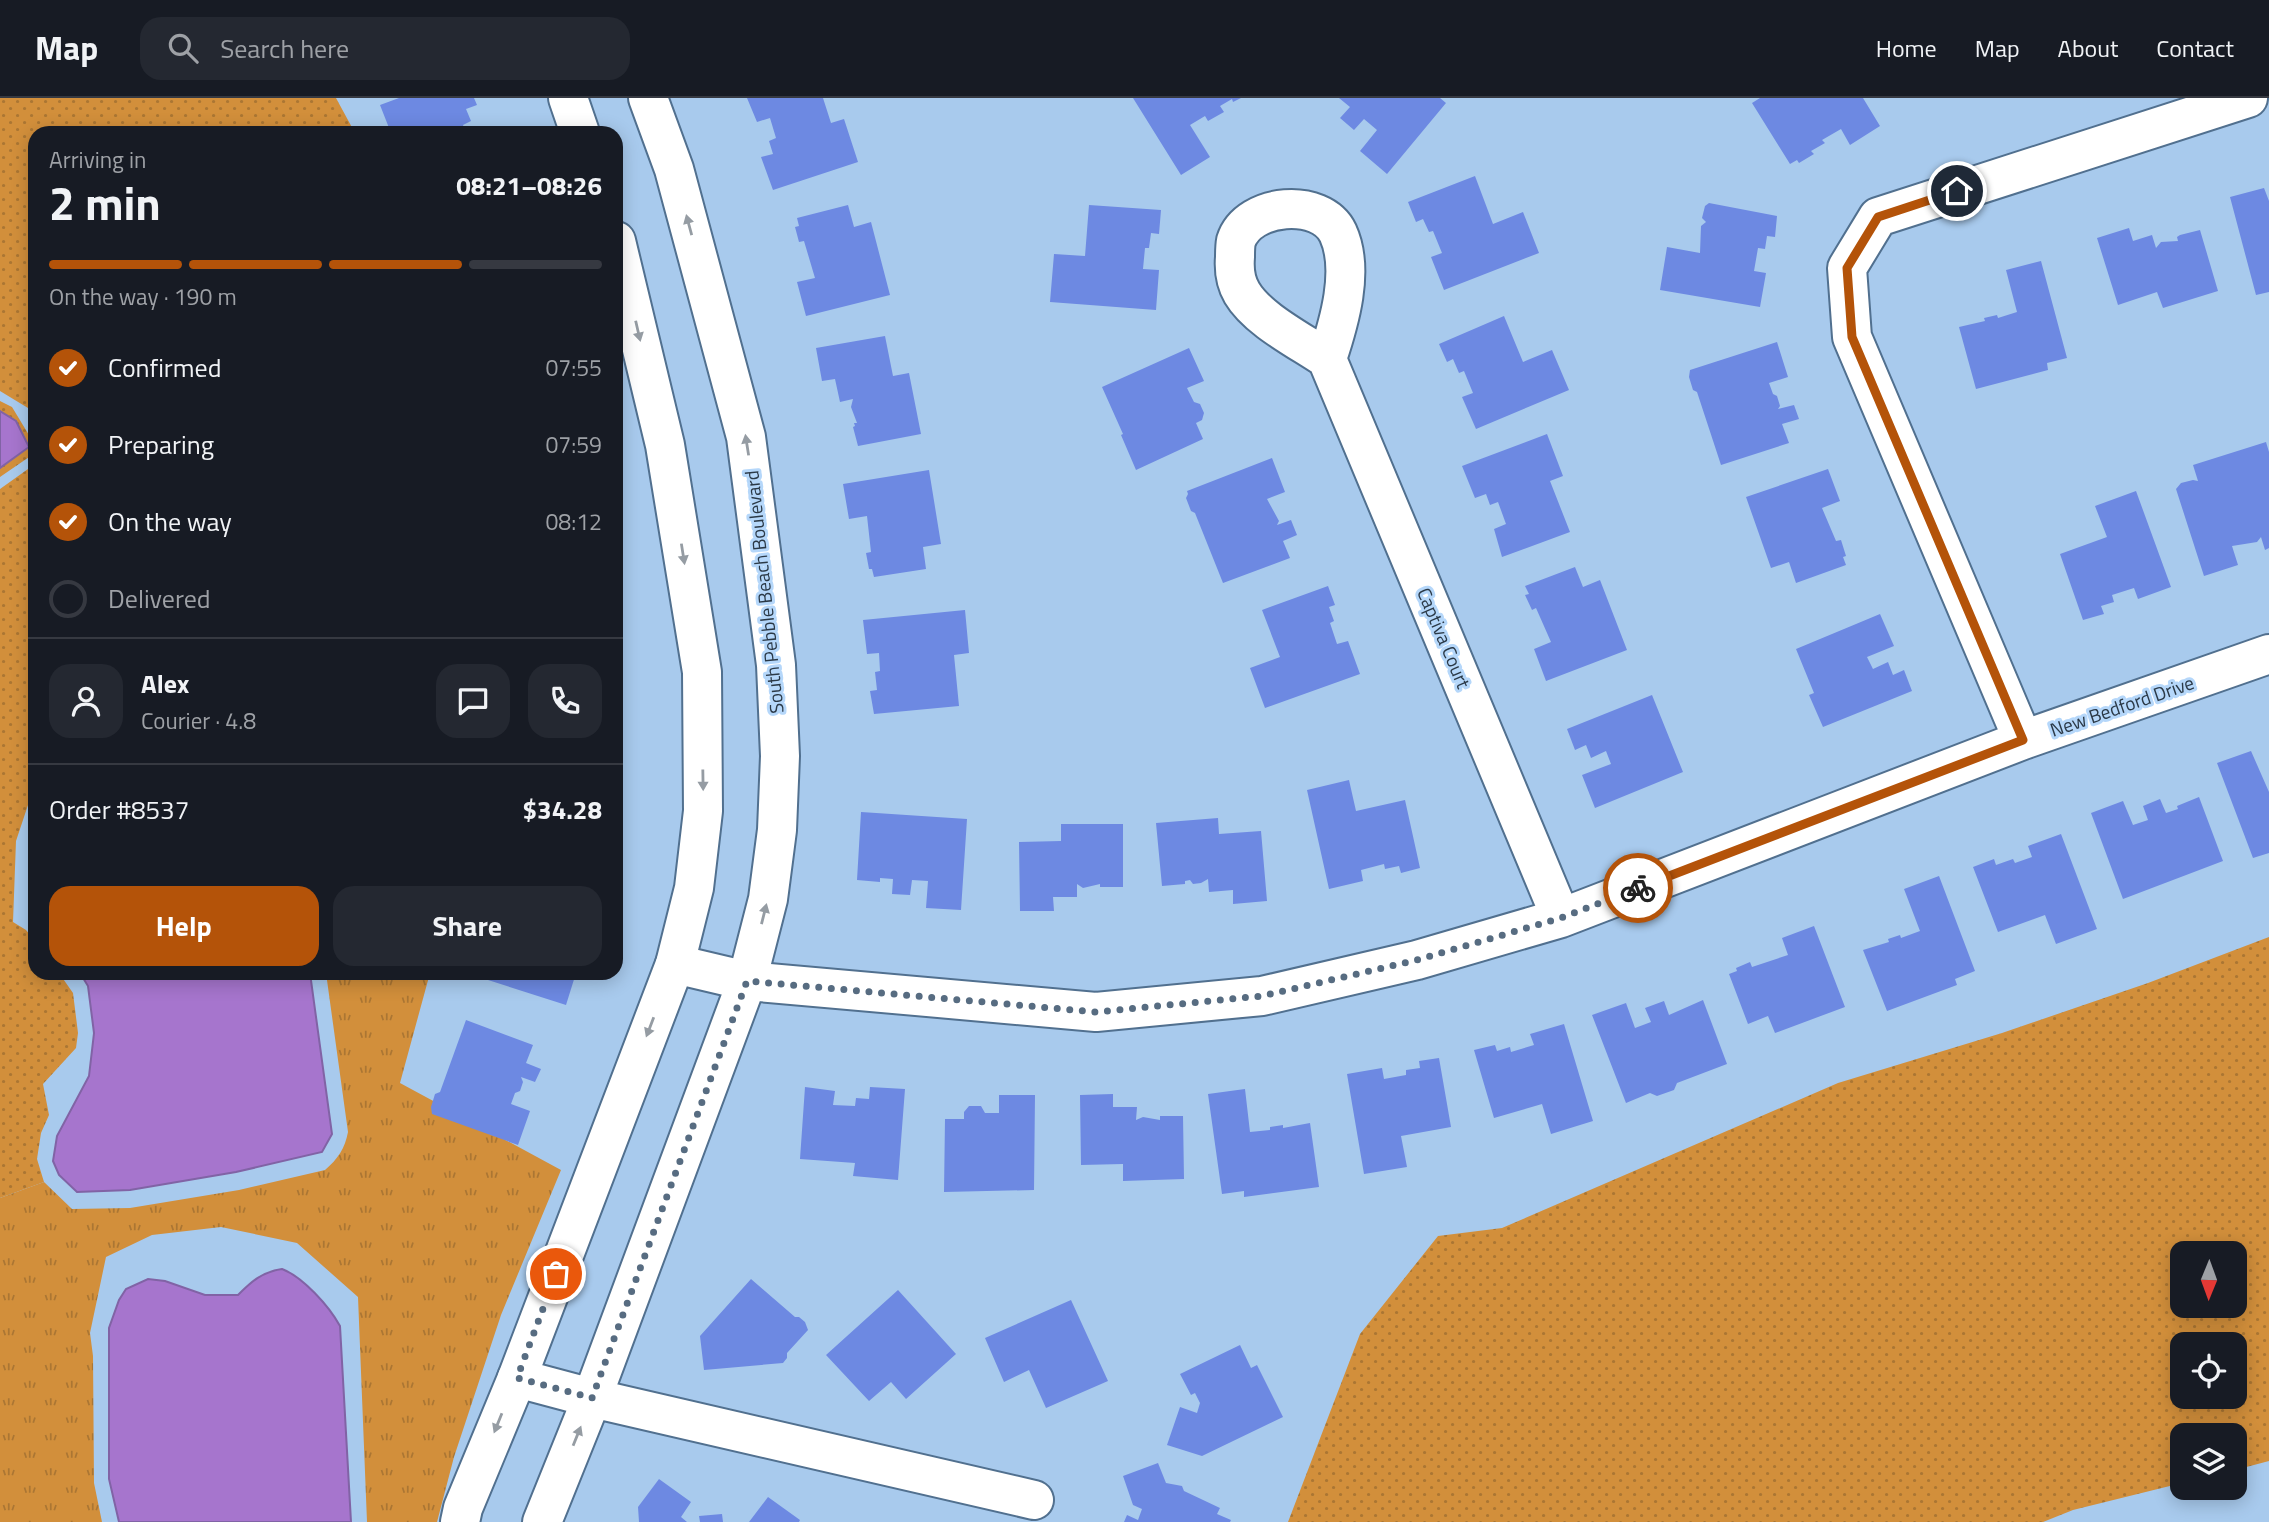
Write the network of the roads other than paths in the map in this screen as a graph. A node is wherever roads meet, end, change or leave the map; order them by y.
1 (568, 98) edge
2 (648, 98) edge
3 (2248, 98) edge
4 (578, 126) edge
5 (623, 270) edge
6 (1326, 359) dead end
7 (2269, 654) edge
8 (2023, 740) junction
9 (1561, 918) junction
10 (675, 964) junction
11 (747, 981) junction
12 (517, 1378) junction
13 (592, 1398) junction
14 (1034, 1500) dead end
15 (460, 1522) edge
16 (542, 1522) edge

1 - 4 street
11 -> 2 street, South Pebble Beach Boulevard
3 - 8 street
5 -> 10 street
6 - 9 street, Captiva Court
7 - 8 street, New Bedford Drive
8 - 9 street, New Bedford Drive
9 - 11 street, New Bedford Drive
10 - 11 street, New Bedford Drive
10 -> 12 street
11 - 13 street, South Pebble Beach Boulevard
12 - 13 street
12 -> 15 street
13 - 14 street
16 -> 13 street, South Pebble Beach Boulevard

